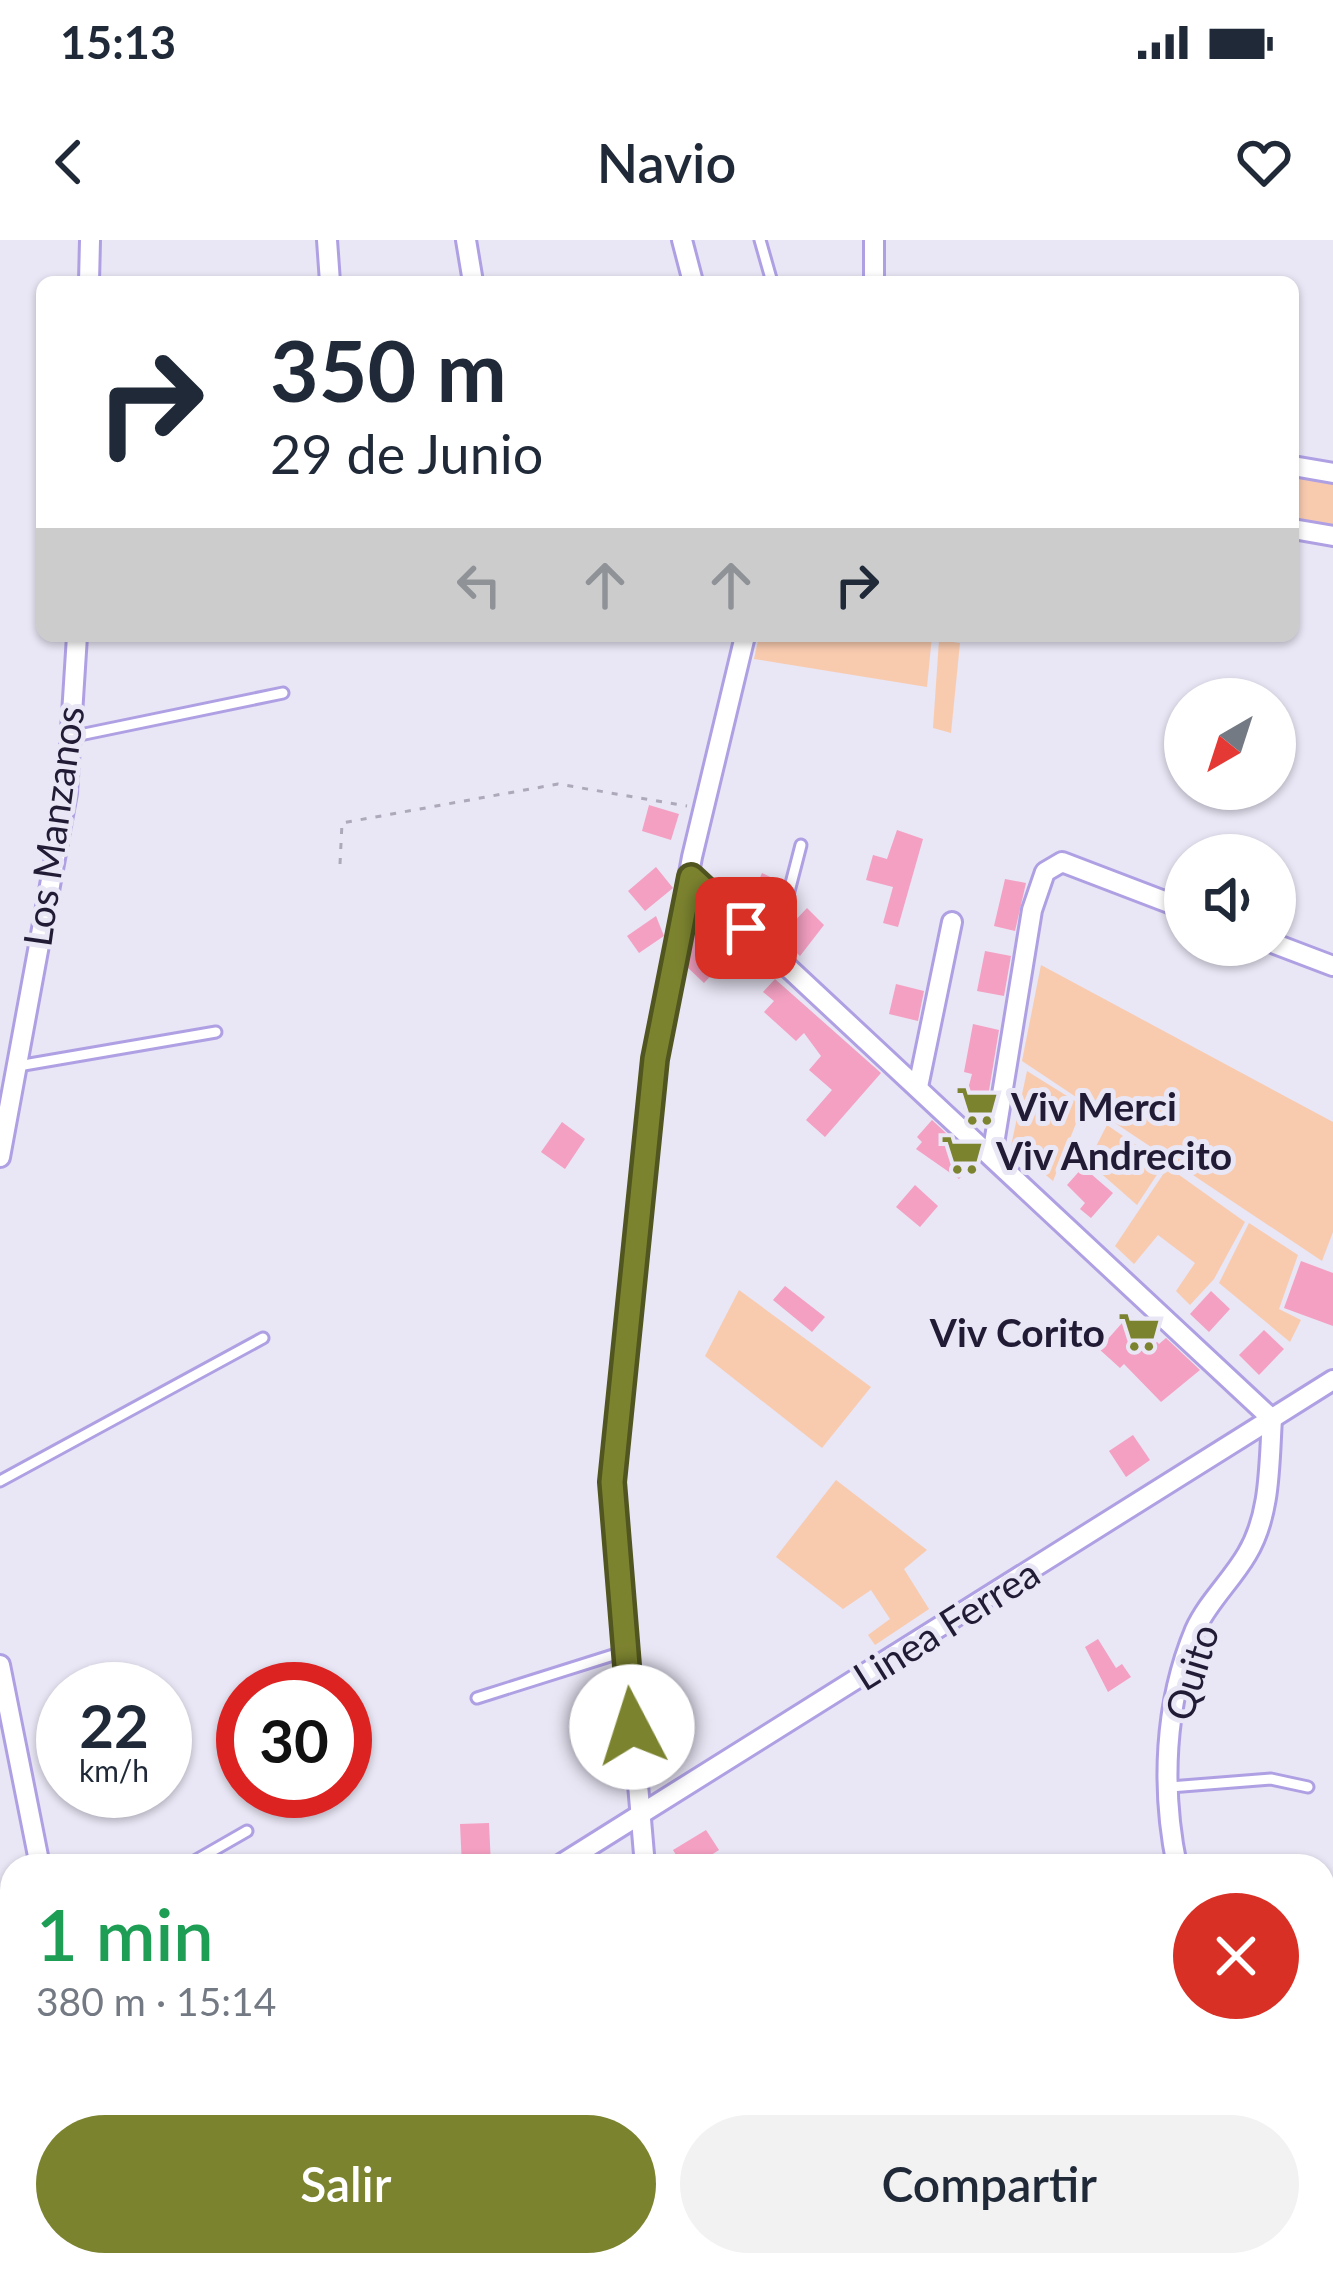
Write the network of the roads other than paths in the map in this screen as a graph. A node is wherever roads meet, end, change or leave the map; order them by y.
1 (90, 240) edge
2 (327, 240) edge
3 (466, 240) edge
4 (682, 240) edge
5 (760, 240) edge
6 (874, 240) edge
7 (89, 276) edge
8 (330, 276) edge
9 (472, 276) edge
10 (691, 276) edge
11 (770, 276) edge
12 (874, 276) edge
13 (1299, 467) edge
14 (1333, 473) edge
15 (1299, 530) edge
16 (1333, 536) edge
17 (77, 642) edge
18 (744, 642) edge
19 (283, 693) dead end
20 (70, 737) junction
21 (801, 845) dead end
22 (691, 877) junction
23 (1164, 901) edge
24 (952, 922) dead end
25 (1296, 952) edge
26 (773, 953) junction
27 (1333, 966) edge
28 (216, 1032) dead end
29 (13, 1067) junction
30 (918, 1087) junction
31 (992, 1156) junction
32 (0, 1157) edge
33 (263, 1338) dead end
34 (1333, 1380) edge
35 (1272, 1419) junction
36 (0, 1481) edge
37 (626, 1651) junction
38 (0, 1665) edge
39 (476, 1698) dead end
40 (1308, 1787) dead end
41 (1164, 1788) junction
42 (639, 1815) junction
43 (247, 1831) dead end
44 (38, 1854) edge
45 (207, 1854) edge
46 (577, 1854) edge
47 (644, 1854) edge
48 (1175, 1854) edge

1 - 7 street
2 - 8 street
3 - 9 street
4 - 10 street
5 - 11 lane
6 - 12 street
13 - 14 street
15 - 16 street
17 - 20 street, Los Manzanos
18 - 22 street
19 - 20 lane
20 - 29 street, Los Manzanos
21 - 26 lane
22 - 26 street
22 - 37 street
23 - 31 street
24 - 30 street
25 - 27 street
26 - 30 street
28 - 29 lane
29 - 32 street, Los Manzanos
30 - 31 street
31 - 35 street
33 - 36 lane
34 - 35 street, Linea Ferrea
35 - 41 street, Quito
35 - 42 street, Linea Ferrea
37 - 39 lane
37 - 42 street
38 - 44 street
40 - 41 lane
41 - 48 street, Quito
42 - 46 street, Linea Ferrea
42 - 47 street
43 - 45 lane

